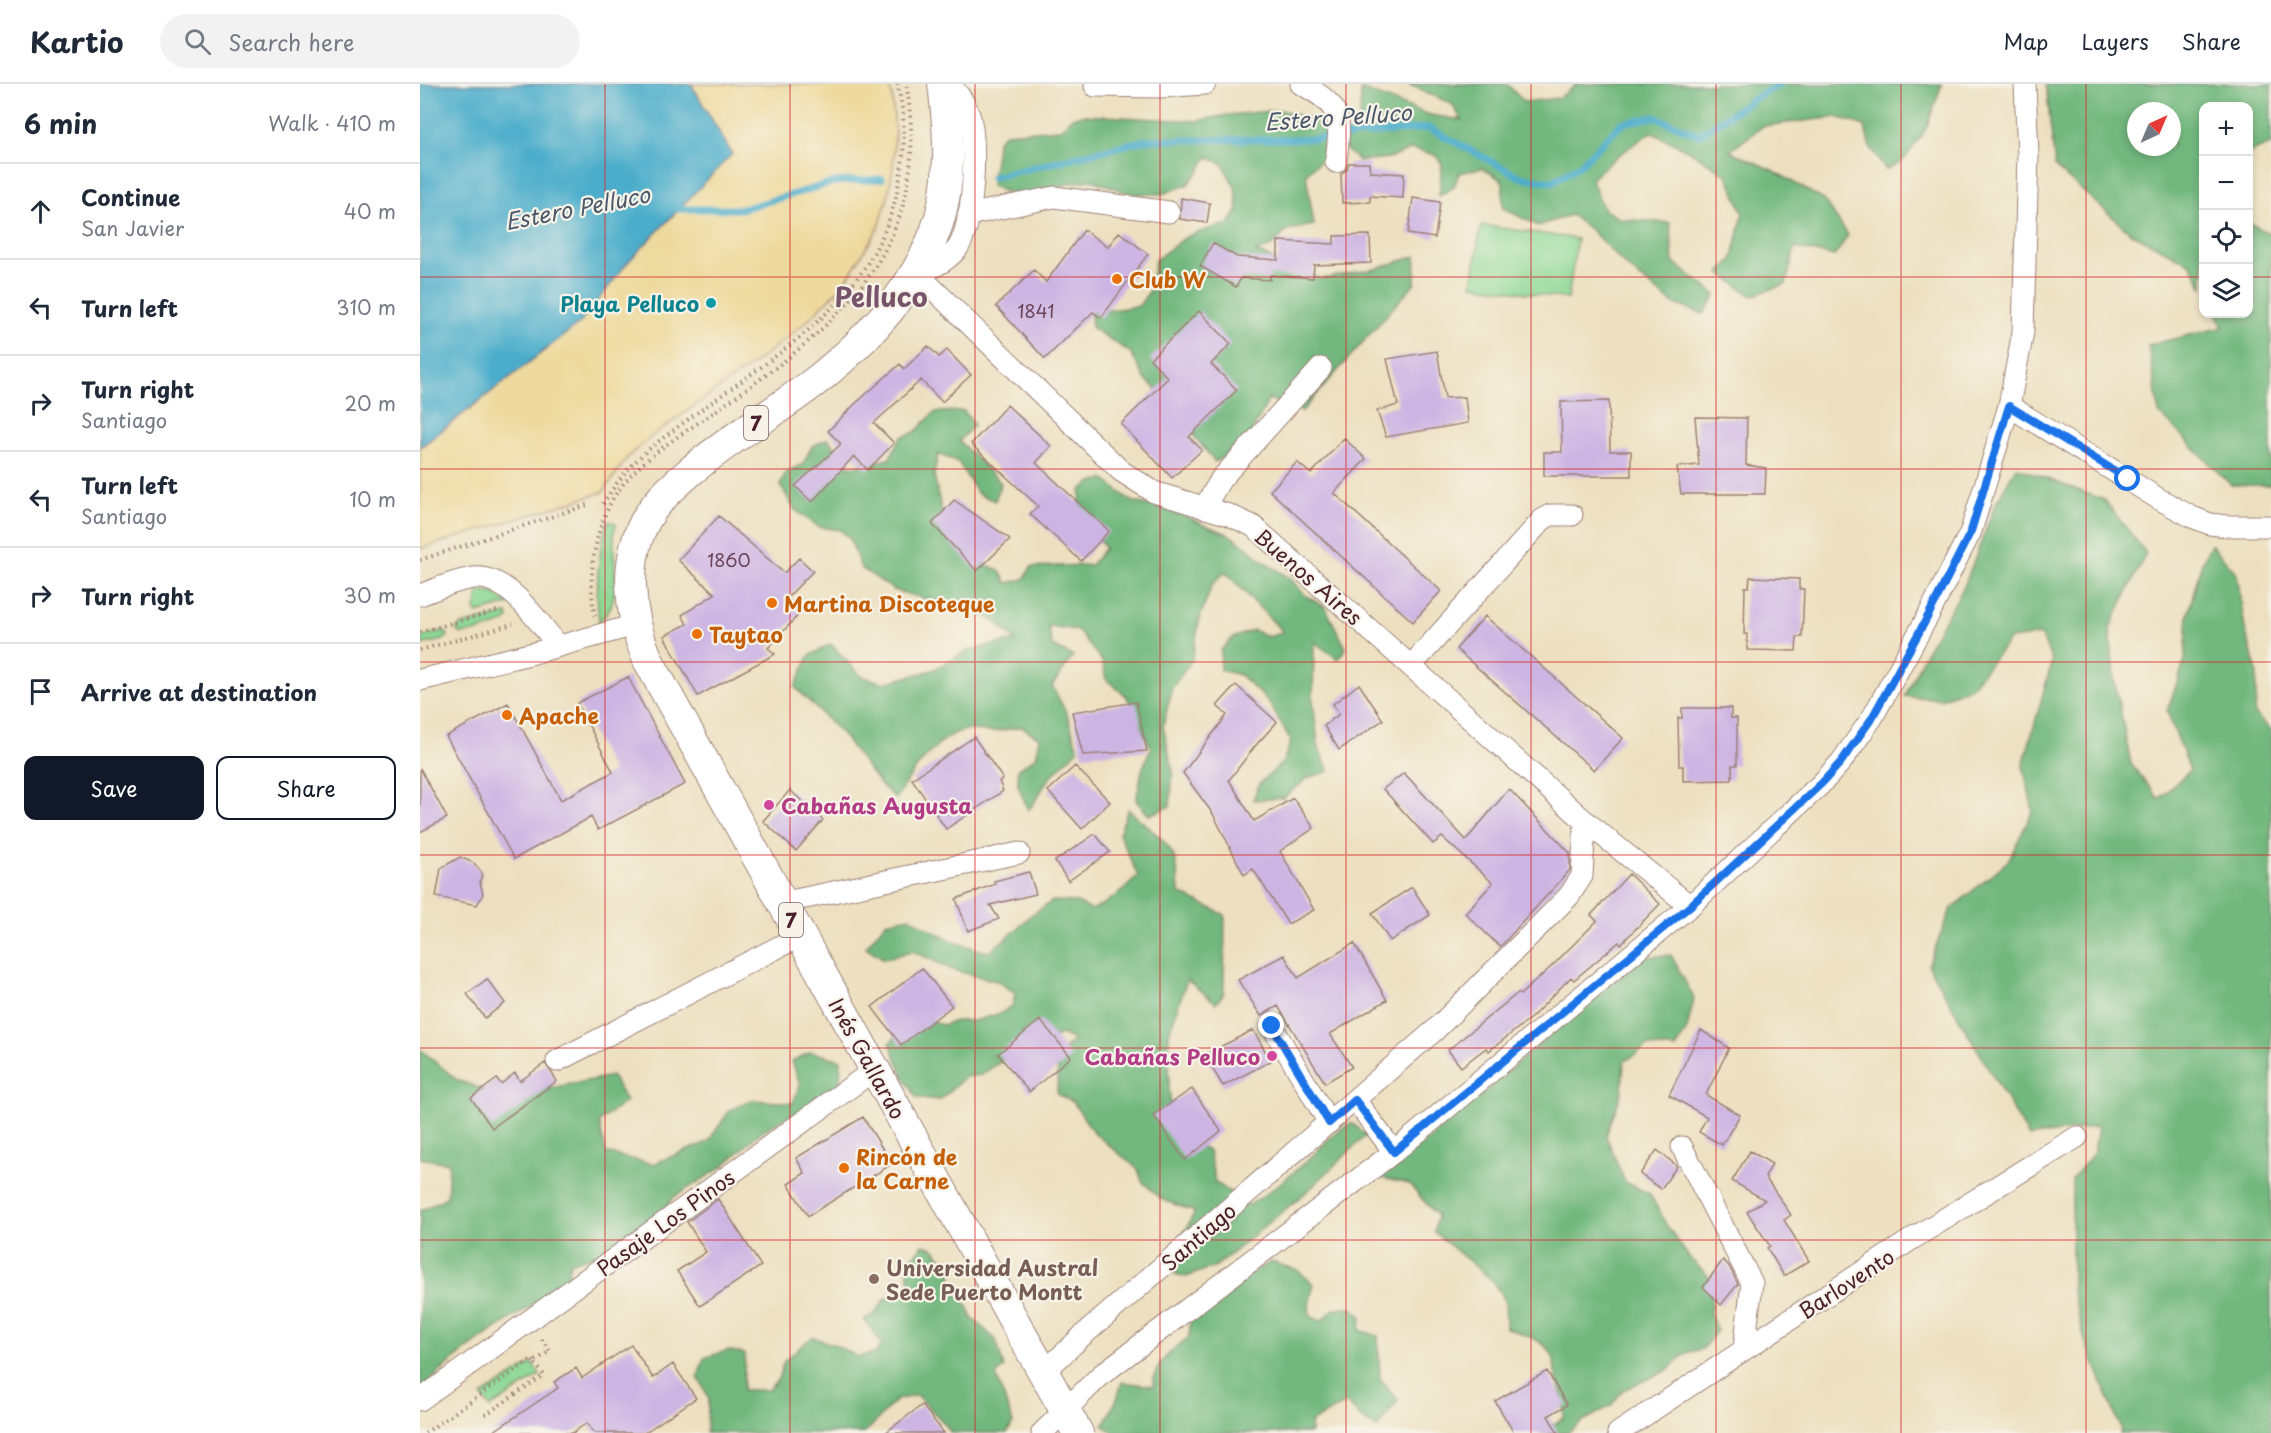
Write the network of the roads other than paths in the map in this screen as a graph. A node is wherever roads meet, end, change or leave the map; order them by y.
1 (943, 84) edge
2 (949, 84) edge
3 (1095, 84) edge
4 (1205, 84) edge
5 (1301, 84) edge
6 (2025, 84) edge
7 (1338, 148) dead end
8 (1169, 212) dead end
9 (968, 215) junction
10 (914, 274) junction
11 (1321, 368) dead end
12 (2009, 406) junction
13 (1204, 508) junction
14 (1572, 515) dead end
15 (2271, 526) edge
16 (420, 595) edge
17 (635, 624) junction
18 (559, 646) junction
19 (1411, 666) junction
20 (420, 680) edge
21 (1585, 821) junction
22 (1019, 853) dead end
23 (782, 903) junction
24 (1690, 906) junction
25 (800, 936) junction
26 (1272, 1026) dead end
27 (557, 1061) dead end
28 (874, 1070) junction
29 (1355, 1100) junction
30 (1329, 1123) junction
31 (2077, 1137) dead end
32 (1682, 1147) dead end
33 (1394, 1152) junction
34 (1744, 1349) junction
35 (1043, 1373) junction
36 (420, 1400) edge
37 (1071, 1421) edge
38 (1042, 1433) edge
39 (1618, 1433) edge

1 - 10 highway, 7
2 - 9 street
3 - 4 street
5 - 7 street
6 - 12 street
8 - 9 street
9 - 10 street
10 - 13 street, Buenos Aires
10 - 17 highway, 7
11 - 13 street
12 - 15 street
12 - 24 street
13 - 19 street, Buenos Aires
14 - 19 street
16 - 18 street
17 - 18 street
17 - 23 highway, Inés Gallardo / 7
18 - 20 street
19 - 21 street, Buenos Aires
21 - 24 street, Buenos Aires
21 - 29 street, Santiago
22 - 23 street
23 - 25 highway, Inés Gallardo / 7
24 - 33 street
25 - 27 street
25 - 28 highway, Inés Gallardo / 7
26 - 30 street
28 - 35 highway, Inés Gallardo / 7
28 - 36 street, Pasaje Los Pinos
29 - 30 street, Santiago
29 - 33 street
30 - 35 street, Santiago
31 - 34 street, Barlovento
32 - 34 street
33 - 37 street
34 - 39 street, Barlovento
35 - 37 highway, Inés Gallardo / 7
37 - 38 street

